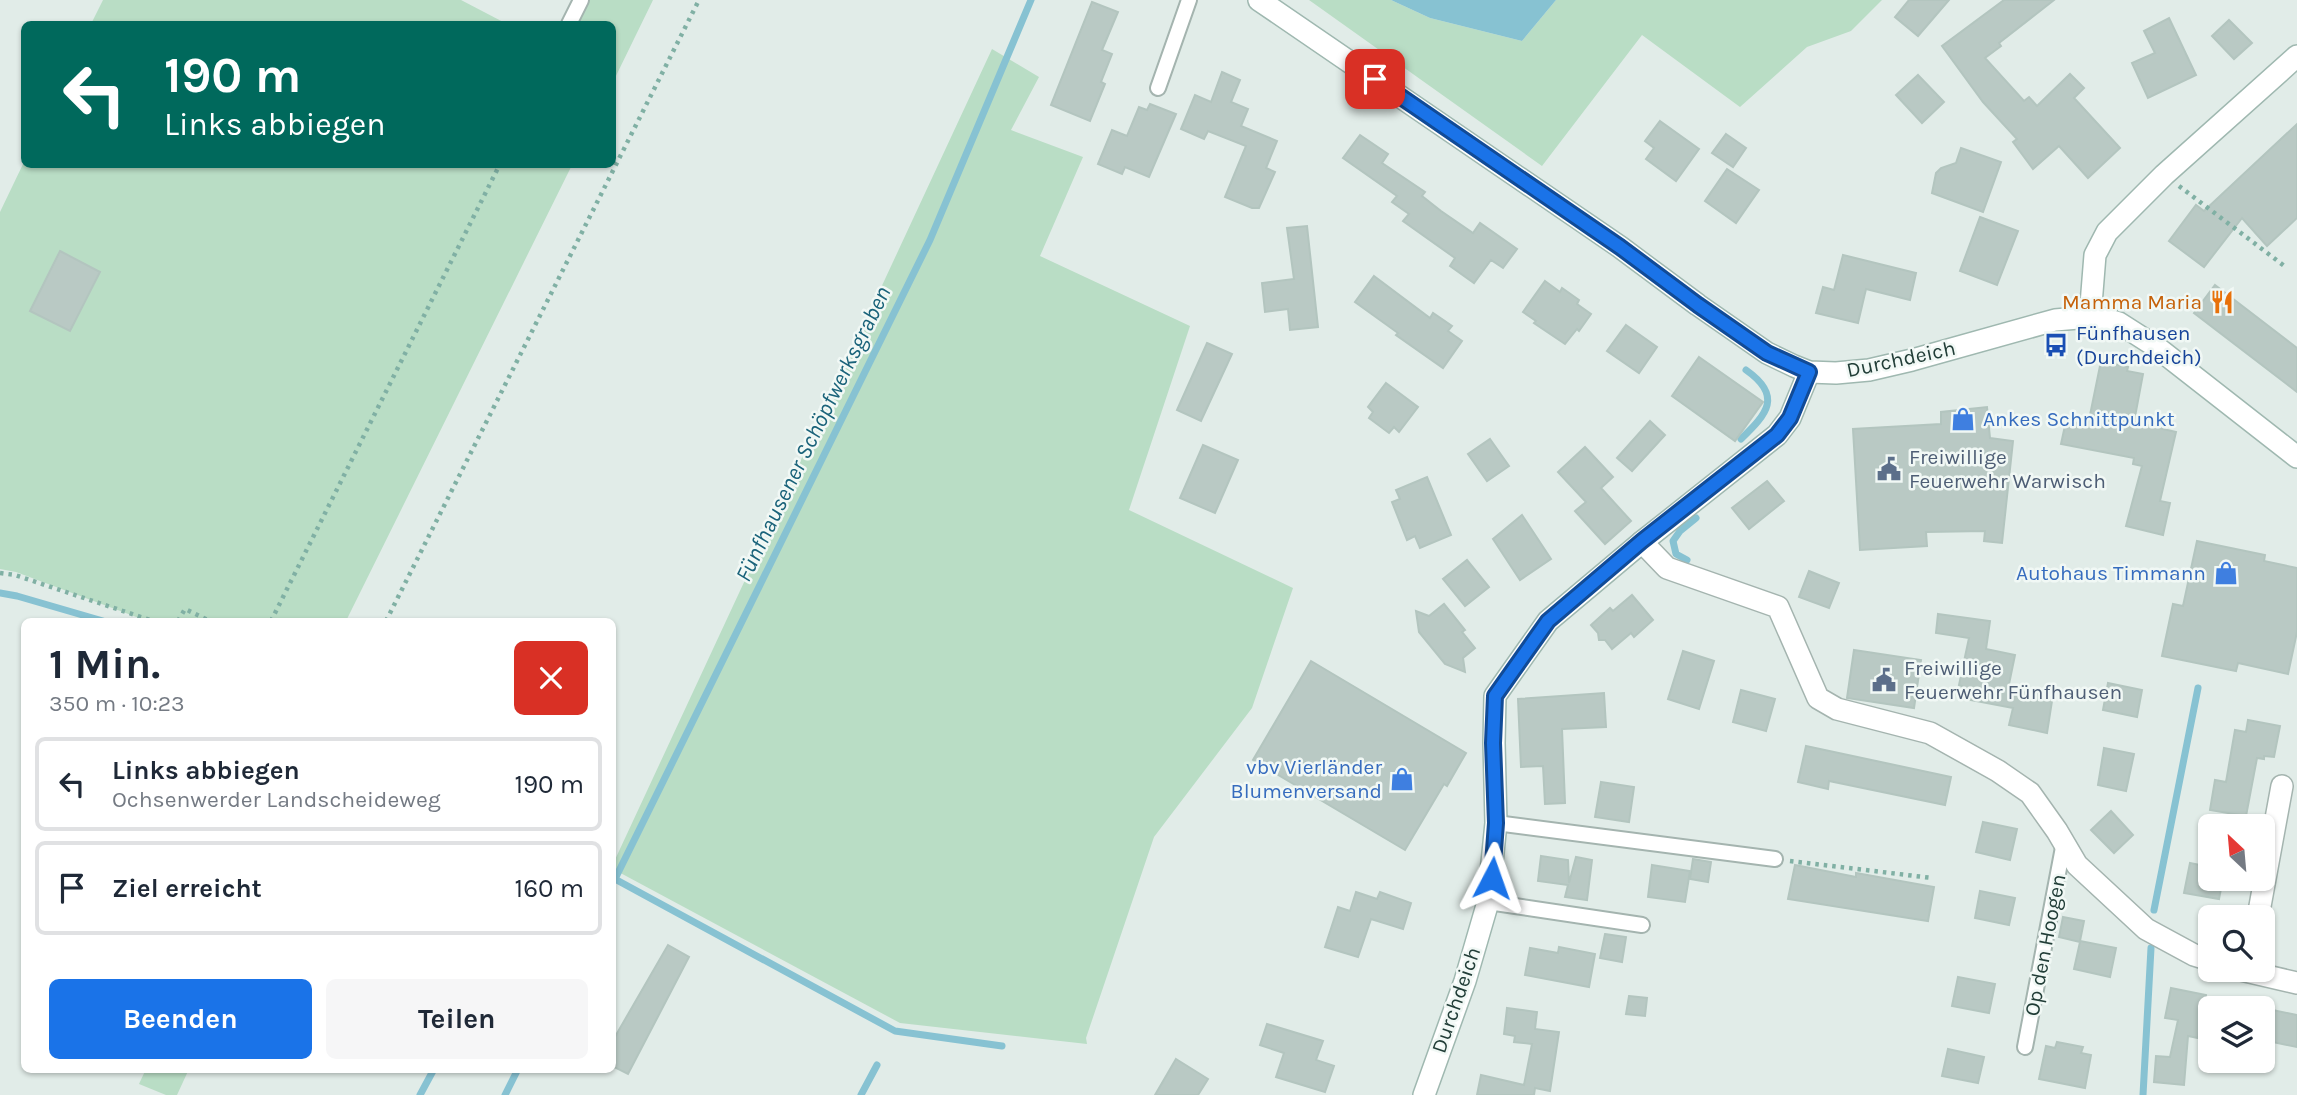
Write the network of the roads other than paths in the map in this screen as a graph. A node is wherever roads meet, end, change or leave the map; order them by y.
1 (581, 0) edge
2 (1189, 0) edge
3 (1259, 0) edge
4 (570, 21) edge
5 (2297, 56) edge
6 (1158, 88) dead end
7 (2090, 317) junction
8 (1809, 372) junction
9 (2297, 457) edge
10 (1642, 541) junction
11 (2282, 786) dead end
12 (1496, 823) junction
13 (2064, 842) junction
14 (1775, 859) road end
15 (1489, 902) junction
16 (2260, 905) edge
17 (1642, 925) dead end
18 (2198, 956) edge
19 (2275, 978) edge
20 (2297, 983) edge
21 (2025, 1047) dead end
22 (1424, 1095) edge

1 - 4 lane
2 - 6 lane
3 - 8 street
5 - 7 street
7 - 8 street, Durchdeich
7 - 9 street, Durchdeich
8 - 10 street, Durchdeich
10 - 12 street, Durchdeich
10 - 13 street, Op den Hoogen
11 - 16 street
12 - 14 lane
12 - 15 street, Durchdeich
13 - 18 street, Op den Hoogen
13 - 21 lane, Op den Hoogen
15 - 17 lane
15 - 22 street, Durchdeich
19 - 20 street

